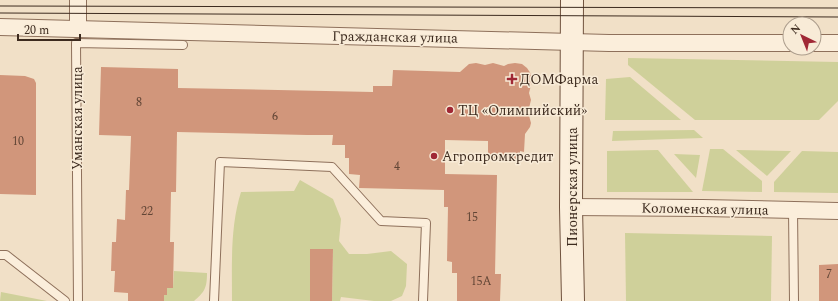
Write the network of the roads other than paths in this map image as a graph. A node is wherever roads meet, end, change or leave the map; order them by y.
1 (78, 0) edge
2 (572, 0) edge
3 (0, 27) edge
4 (78, 29) junction
5 (572, 42) junction
6 (782, 43) edge
7 (822, 43) edge
8 (838, 43) edge
9 (183, 45) dead end
10 (571, 207) junction
11 (793, 210) junction
12 (838, 211) edge
13 (0, 255) edge
14 (65, 301) edge
15 (78, 301) edge
16 (214, 301) edge
17 (423, 301) edge
18 (573, 301) edge
19 (794, 301) edge

1 - 4 street
2 - 5 street, Пионерская улица
3 - 4 street, Гражданская улица
4 - 5 street, Гражданская улица
5 - 6 street, Гражданская улица
5 - 10 street, Пионерская улица
7 - 8 street
9 - 15 lane, Уманская улица
10 - 11 street, Коломенская улица
10 - 18 street, Пионерская улица
11 - 12 street, Коломенская улица
11 - 19 lane
13 - 14 lane
16 - 17 lane

